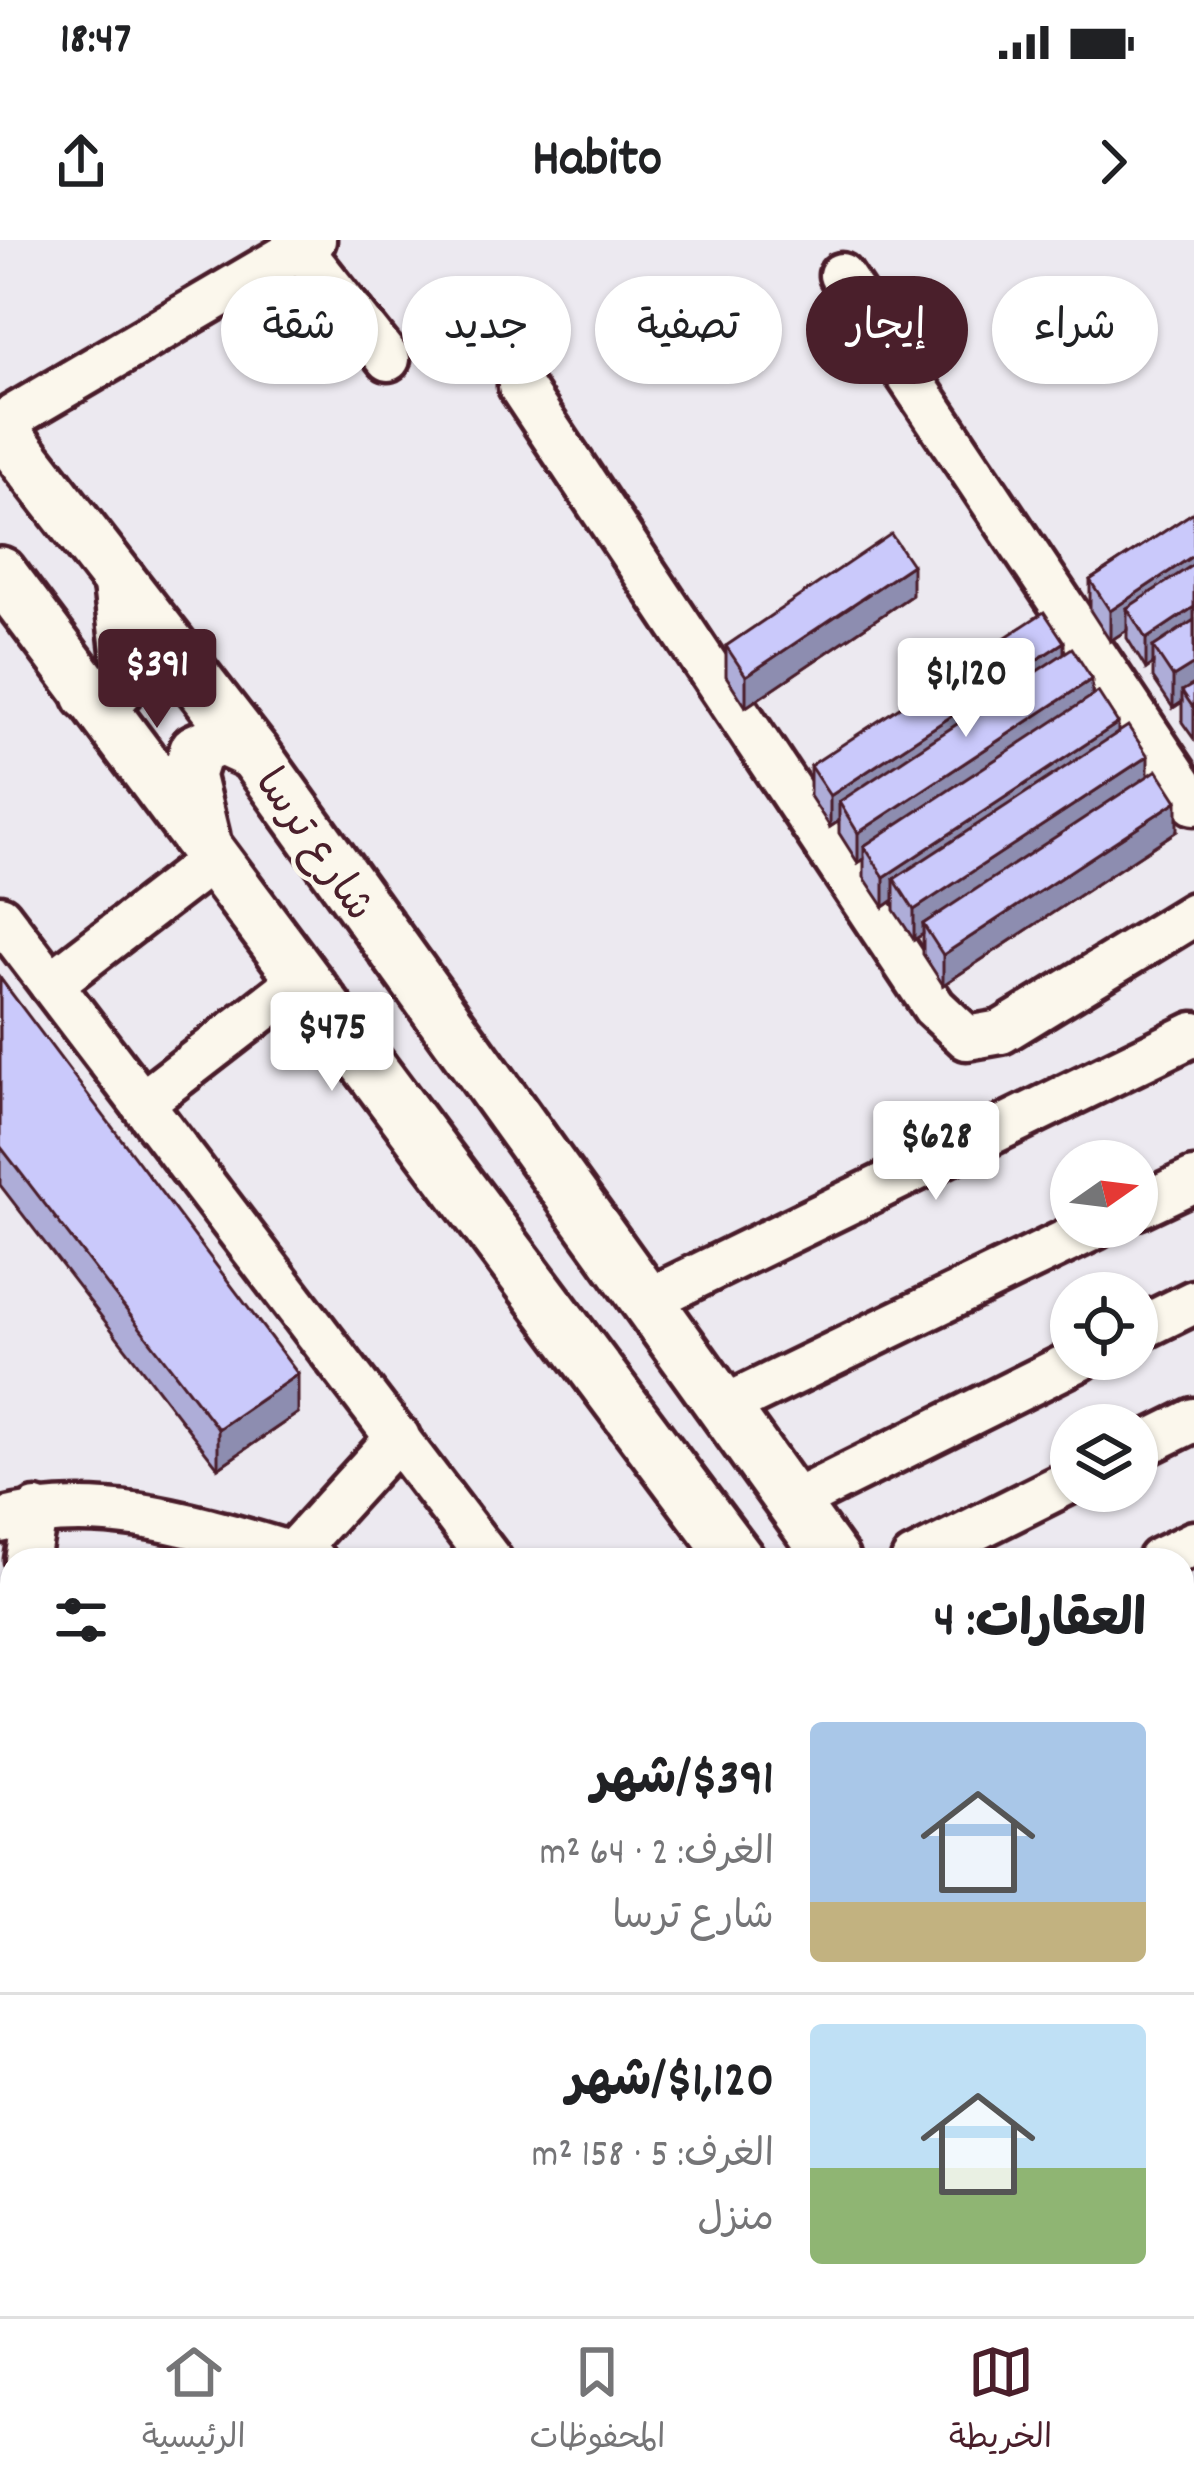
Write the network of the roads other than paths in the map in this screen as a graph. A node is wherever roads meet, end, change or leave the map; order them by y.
1 (303, 242) edge
2 (841, 275) dead end
3 (388, 359) dead end
4 (520, 386) dead end
5 (0, 425) edge
6 (0, 573) edge
7 (119, 578) junction
8 (89, 695) junction
9 (254, 754) junction
10 (1194, 803) edge
11 (210, 857) junction
12 (1194, 914) edge
13 (0, 917) edge
14 (302, 980) junction
15 (51, 984) junction
16 (1194, 1034) edge
17 (142, 1103) junction
18 (1194, 1180) edge
19 (1158, 1197) edge
20 (1053, 1248) edge
21 (644, 1302) junction
22 (1194, 1302) edge
23 (1158, 1320) edge
24 (1050, 1374) edge
25 (722, 1408) junction
26 (1194, 1420) edge
27 (398, 1437) junction
28 (1158, 1438) edge
29 (1050, 1492) edge
30 (791, 1503) junction
31 (18, 1516) edge
32 (25, 1548) edge
33 (259, 1548) edge
34 (304, 1548) edge
35 (481, 1548) edge
36 (728, 1548) edge
37 (824, 1548) edge
38 (937, 1548) edge

1 - 3 street
1 - 5 street
2 - 10 street
4 - 12 street
5 - 7 main road, شارع ترسا
6 - 8 main road
7 - 8 main road
7 - 9 main road, شارع ترسا
8 - 11 main road
9 - 11 main road
9 - 21 main road, شارع ترسا
11 - 14 main road
11 - 15 street
13 - 15 street
14 - 17 street
14 - 36 main road
15 - 17 street
16 - 21 street
17 - 27 street
18 - 19 street
20 - 25 street
21 - 25 main road, شارع ترسا
22 - 23 street
24 - 30 street
25 - 30 main road, شارع ترسا
26 - 28 street
27 - 34 street
27 - 35 street
29 - 38 street
30 - 37 main road, شارع ترسا
31 - 32 street
31 - 33 street

